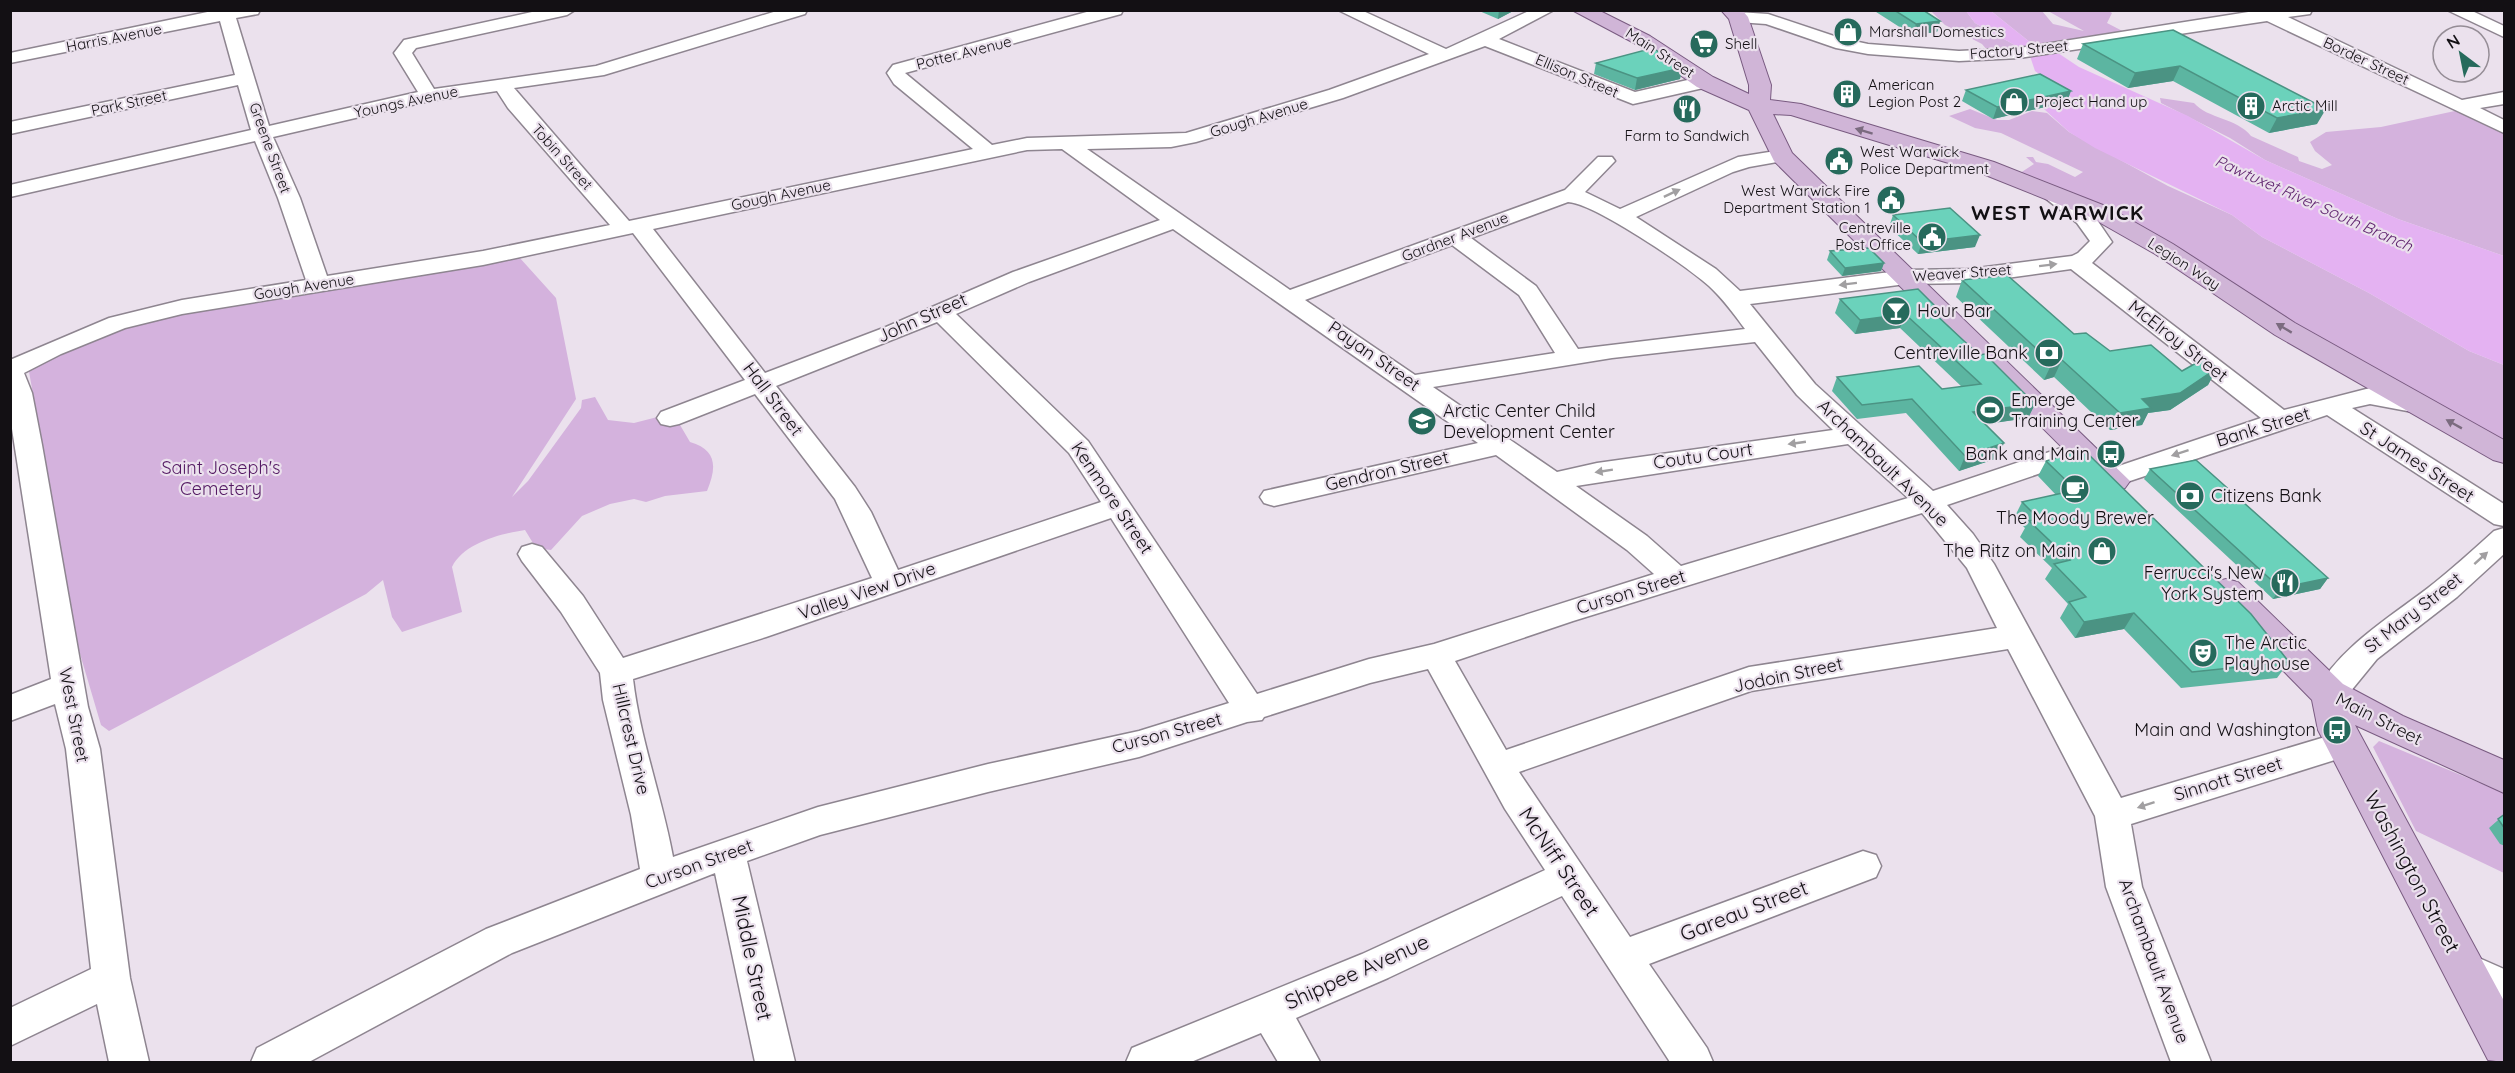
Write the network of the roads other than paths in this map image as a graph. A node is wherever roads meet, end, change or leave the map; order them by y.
1 (252, 10) edge
2 (567, 10) edge
3 (800, 10) edge
4 (1115, 10) edge
5 (1346, 10) edge
6 (1546, 10) edge
7 (1581, 10) edge
8 (2304, 10) edge
9 (2455, 10) edge
10 (226, 13) edge
11 (2265, 13) edge
12 (1734, 14) edge
13 (2505, 32) edge
14 (1486, 40) junction
15 (1446, 55) junction
16 (10, 58) edge
17 (246, 78) junction
18 (1705, 82) junction
19 (502, 84) junction
20 (429, 95) junction
21 (2505, 98) edge
22 (1759, 106) junction
23 (2460, 106) junction
24 (10, 128) edge
25 (2505, 128) edge
26 (262, 135) junction
27 (1065, 142) junction
28 (987, 151) junction
29 (1782, 156) junction
30 (1605, 161) dead end
31 (2042, 188) junction
32 (10, 191) edge
33 (1571, 195) junction
34 (1619, 217) junction
35 (1176, 222) junction
36 (632, 228) junction
37 (1456, 237) junction
38 (2076, 261) junction
39 (1906, 277) junction
40 (319, 285) junction
41 (1290, 298) junction
42 (1734, 299) junction
43 (941, 313) junction
44 (1761, 334) junction
45 (1570, 358) junction
46 (10, 370) edge
47 (760, 382) junction
48 (1413, 383) junction
49 (2418, 405) junction
50 (2331, 406) junction
51 (670, 418) dead end
52 (2280, 420) junction
53 (1855, 435) junction
54 (1500, 446) junction
55 (2082, 450) junction
56 (2505, 453) edge
57 (2111, 478) junction
58 (1553, 482) junction
59 (1274, 497) dead end
60 (1928, 501) junction
61 (1117, 506) junction
62 (2139, 506) edge
63 (2505, 517) edge
64 (2505, 538) edge
65 (532, 554) dead end
66 (2207, 572) edge
67 (1676, 578) junction
68 (889, 583) junction
69 (2017, 636) junction
70 (1436, 655) junction
71 (616, 672) junction
72 (70, 685) junction
73 (2330, 694) junction
74 (10, 709) edge
75 (1251, 711) junction
76 (2345, 744) junction
77 (1498, 766) junction
78 (2505, 777) edge
79 (2112, 815) junction
80 (727, 853) junction
81 (1863, 866) dead end
82 (659, 877) junction
83 (1567, 877) junction
84 (1624, 956) junction
85 (2463, 968) junction
86 (111, 978) junction
87 (2505, 987) edge
88 (1269, 1011) junction
89 (10, 1028) edge
90 (2505, 1045) edge
91 (129, 1062) edge
92 (271, 1062) edge
93 (775, 1062) edge
94 (1146, 1062) edge
95 (1299, 1062) edge
96 (1693, 1062) edge
97 (2191, 1062) edge

1 - 10 street, Harris Avenue
2 - 20 street
3 - 19 street, Youngs Avenue
4 - 28 street, Potter Avenue
5 - 15 street
6 - 14 street, Gough Avenue
7 - 18 main road, Main Street
8 - 11 street, Factory Street
9 - 13 street
10 - 16 street, Harris Avenue
10 - 17 street, Greene Street
11 - 12 street, Factory Street
11 - 23 street, Border Street
12 - 22 main road
14 - 15 street, Gough Avenue
14 - 18 street, Ellison Street
15 - 27 street, Gough Avenue
17 - 24 street, Park Street
17 - 26 street, Greene Street
18 - 22 main road, Legion Way
19 - 20 street, Youngs Avenue
19 - 36 street, Tobin Street
20 - 26 street, Youngs Avenue
21 - 23 street
22 - 29 main road
31 -> 22 main road, Legion Way
23 - 25 street, Border Street
26 - 32 street, Youngs Avenue
26 - 40 street, Greene Street
27 - 28 street, Gough Avenue
27 - 35 street, Payan Street
28 - 36 street, Gough Avenue
34 -> 29 street
29 - 39 main road
30 - 33 street
31 - 38 street, Weaver Street
49 -> 31 main road, Legion Way
33 - 34 street
33 - 37 street, Gardner Avenue
34 - 42 street, Archambault Avenue
35 - 41 street, Payan Street
35 - 43 street, John Street
36 - 40 street, Gough Avenue
36 - 47 street, Hall Street
37 - 41 street, Gardner Avenue
37 - 45 street
39 -> 38 street, Weaver Street
38 - 52 street, McElroy Street
39 -> 42 street, Weaver Street
39 - 55 main road
40 - 46 street, Gough Avenue
41 - 48 street, Payan Street
42 - 44 street, Archambault Avenue
43 - 47 street, John Street
43 - 61 street, Kenmore Street
44 - 45 street
44 - 53 street, Archambault Avenue
45 - 48 street
46 - 72 street, West Street
47 - 51 street, John Street
47 - 68 street, Hall Street
48 - 54 street, Payan Street
49 - 50 street, Bank Street
56 -> 49 main road, Legion Way
50 - 52 street, Bank Street
50 - 63 street, St James Street
52 -> 57 street, Bank Street
53 -> 58 street, Coutu Court
53 - 60 street, Archambault Avenue
54 - 58 street, Payan Street
54 - 59 street, Gendron Street
55 - 57 main road
55 - 60 street, Curson Street
57 - 62 main road
58 - 67 street, Payan Street
60 - 67 street, Curson Street
60 - 69 street, Archambault Avenue
61 - 68 street, Valley View Drive
61 - 75 street, Kenmore Street
73 -> 64 street, St Mary Street
65 - 71 street, Hillcrest Drive
66 - 73 main road, Main Street
67 - 70 street, Curson Street
68 - 71 street, Valley View Drive
69 - 77 street, Jodoin Street
69 - 79 street, Archambault Avenue
70 - 75 street, Curson Street
70 - 77 street, McNiff Street
71 - 82 street, Hillcrest Drive
72 - 74 street
72 - 86 street, West Street
73 - 76 main road, Washington Street
73 - 78 main road, Main Street
75 - 80 street, Curson Street
76 -> 79 street, Sinnott Street
76 - 85 main road, Washington Street
77 - 83 street, McNiff Street
79 - 97 street, Archambault Avenue
80 - 82 street, Curson Street
80 - 93 street, Middle Street
81 - 84 street, Gareau Street
82 - 92 street, Curson Street
83 - 84 street, McNiff Street
83 - 88 street, Shippee Avenue
84 - 96 street, McNiff Street
85 - 87 street
85 - 90 main road, Washington Street
86 - 89 street
86 - 91 street, West Street
88 - 94 street, Shippee Avenue
88 - 95 street

